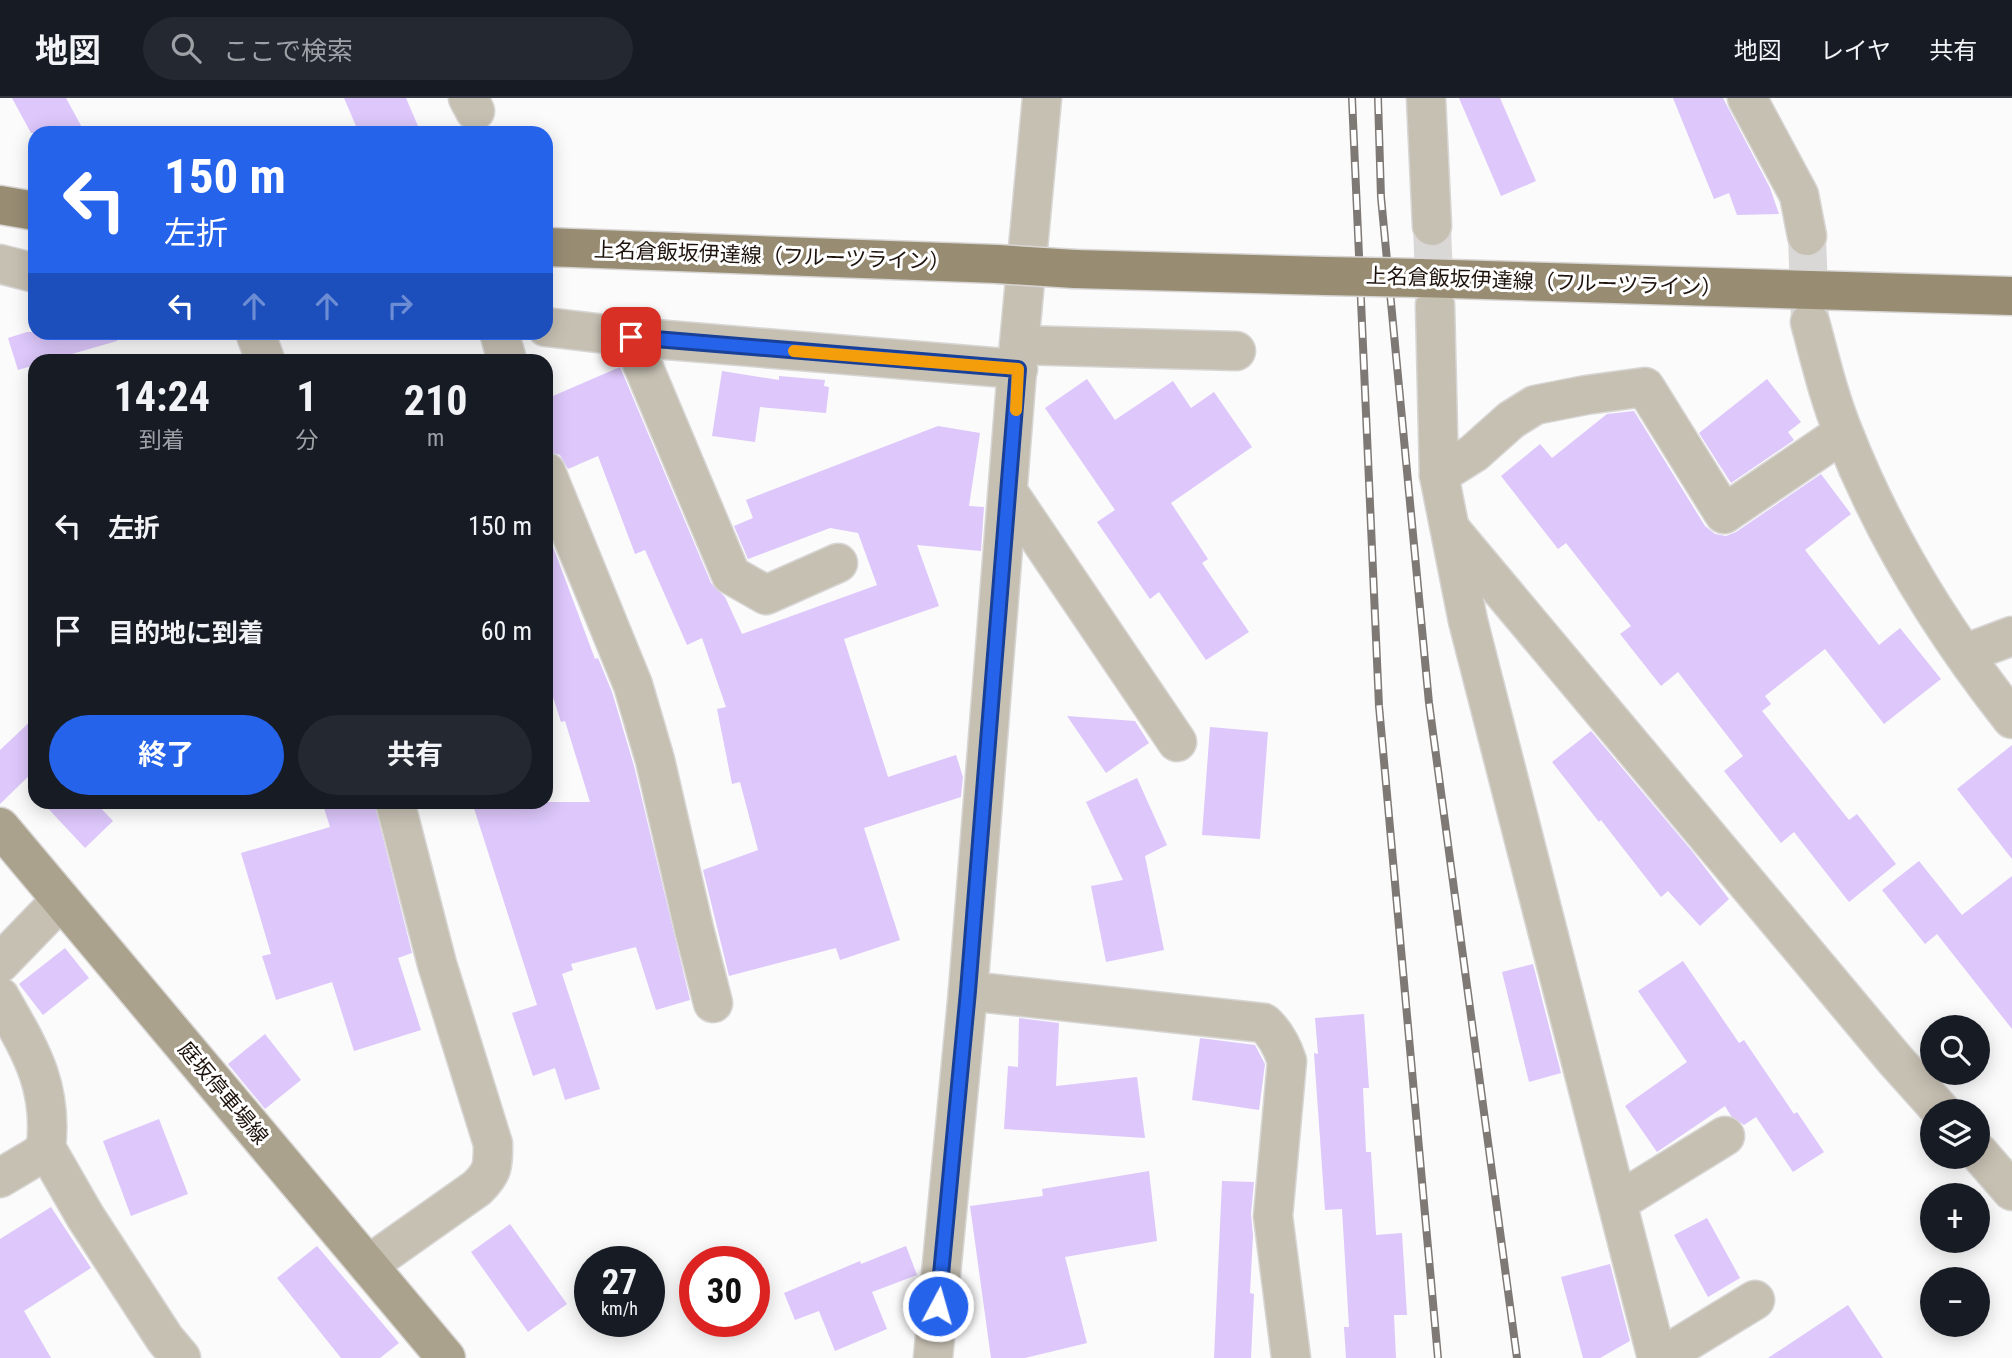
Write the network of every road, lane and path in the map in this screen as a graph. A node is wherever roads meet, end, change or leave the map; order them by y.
1 (1042, 98) edge
2 (1426, 98) edge
3 (1747, 98) edge
4 (0, 205) edge
5 (28, 210) edge
6 (1432, 226) tunnel mouth
7 (1807, 236) tunnel mouth
8 (553, 247) edge
9 (0, 264) edge
10 (28, 271) edge
11 (1427, 292) junction
12 (2012, 296) edge
13 (1810, 322) tunnel mouth
14 (553, 328) edge
15 (631, 337) junction
16 (1236, 351) dead end
17 (1018, 357) junction
18 (1843, 433) junction
19 (1439, 474) junction
20 (553, 488) edge
21 (1009, 492) junction
22 (1448, 526) junction
23 (838, 563) dead end
24 (2012, 636) edge
25 (1964, 654) junction
26 (2012, 719) edge
27 (1177, 741) dead end
28 (397, 809) edge
29 (0, 827) edge
30 (61, 900) junction
31 (0, 963) edge
32 (968, 991) junction
33 (0, 998) edge
34 (713, 1003) dead end
35 (1930, 1099) edge
36 (1725, 1136) dead end
37 (46, 1149) junction
38 (1990, 1166) edge
39 (0, 1178) edge
40 (2012, 1191) edge
41 (1618, 1202) junction
42 (368, 1265) junction
43 (1755, 1300) dead end
44 (181, 1358) edge
45 (446, 1358) edge
46 (933, 1358) edge
47 (1291, 1358) edge
48 (1658, 1358) edge

1 - 17 street
2 - 6 street
3 - 7 street
4 - 5 main road
8 - 11 main road, 上名倉飯坂伊達線（フルーツライン）, bridge
9 - 10 street
11 - 12 main road, 上名倉飯坂伊達線（フルーツライン）
11 - 19 street
13 - 18 street
14 - 15 street
15 - 17 street
15 - 23 street
16 - 17 street
17 - 21 street
18 - 19 street
18 - 25 street
19 - 22 street
20 - 34 street
21 - 27 street
21 - 32 street
22 - 35 street
22 - 41 street
24 - 25 street
25 - 26 street
28 - 42 street
29 - 30 main road, 庭坂停車場線
30 - 31 street
30 - 42 main road, 庭坂停車場線
32 - 46 street
32 - 47 street
33 - 37 street
36 - 41 street
37 - 39 street
37 - 44 street
38 - 40 street
41 - 48 street
42 - 45 main road, 庭坂停車場線
43 - 48 street

